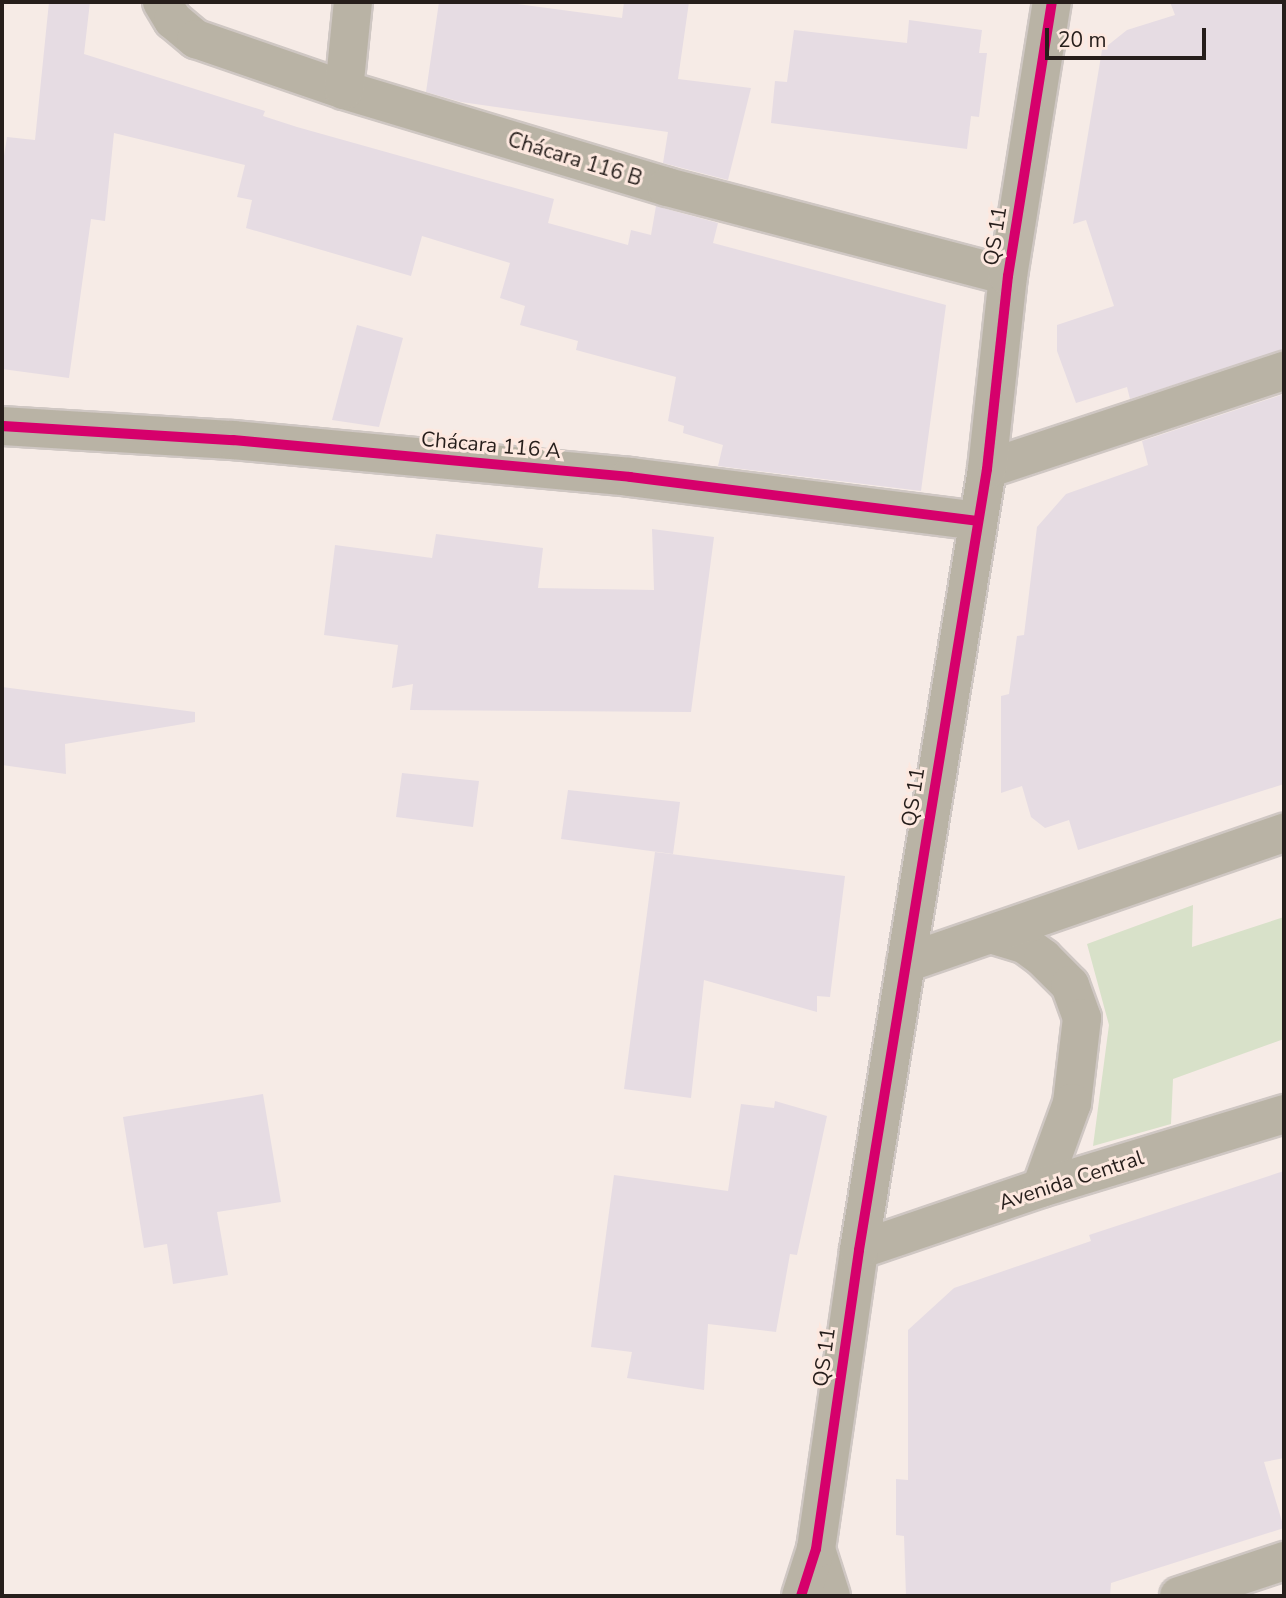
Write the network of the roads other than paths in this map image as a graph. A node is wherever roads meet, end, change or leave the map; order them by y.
1 (162, 2) edge
2 (353, 2) edge
3 (1055, 3) edge
4 (344, 90) junction
5 (1008, 276) junction
6 (1284, 371) edge
7 (2, 426) edge
8 (987, 469) junction
9 (976, 521) junction
10 (1284, 833) edge
11 (994, 935) junction
12 (906, 963) junction
13 (1284, 1114) edge
14 (1041, 1188) junction
15 (859, 1250) junction
16 (816, 1549) junction
17 (1284, 1562) edge
18 (801, 1596) edge
19 (831, 1596) edge
20 (1179, 1596) edge

1 - 4 street, Chácara 116 B
2 - 4 street
3 - 5 street, QS 11
4 - 5 street, Chácara 116 B
5 - 8 street, QS 11
6 - 8 street
7 - 9 street, Chácara 116 A
8 - 9 street, QS 11
9 - 12 street, QS 11
10 - 11 street
11 - 12 street
11 - 14 street
12 - 15 street, QS 11
13 - 14 street, Avenida Central
14 - 15 street, Avenida Central
15 - 16 street, QS 11
16 - 18 street, QS 11
16 - 19 street, QS 11
17 - 20 street

